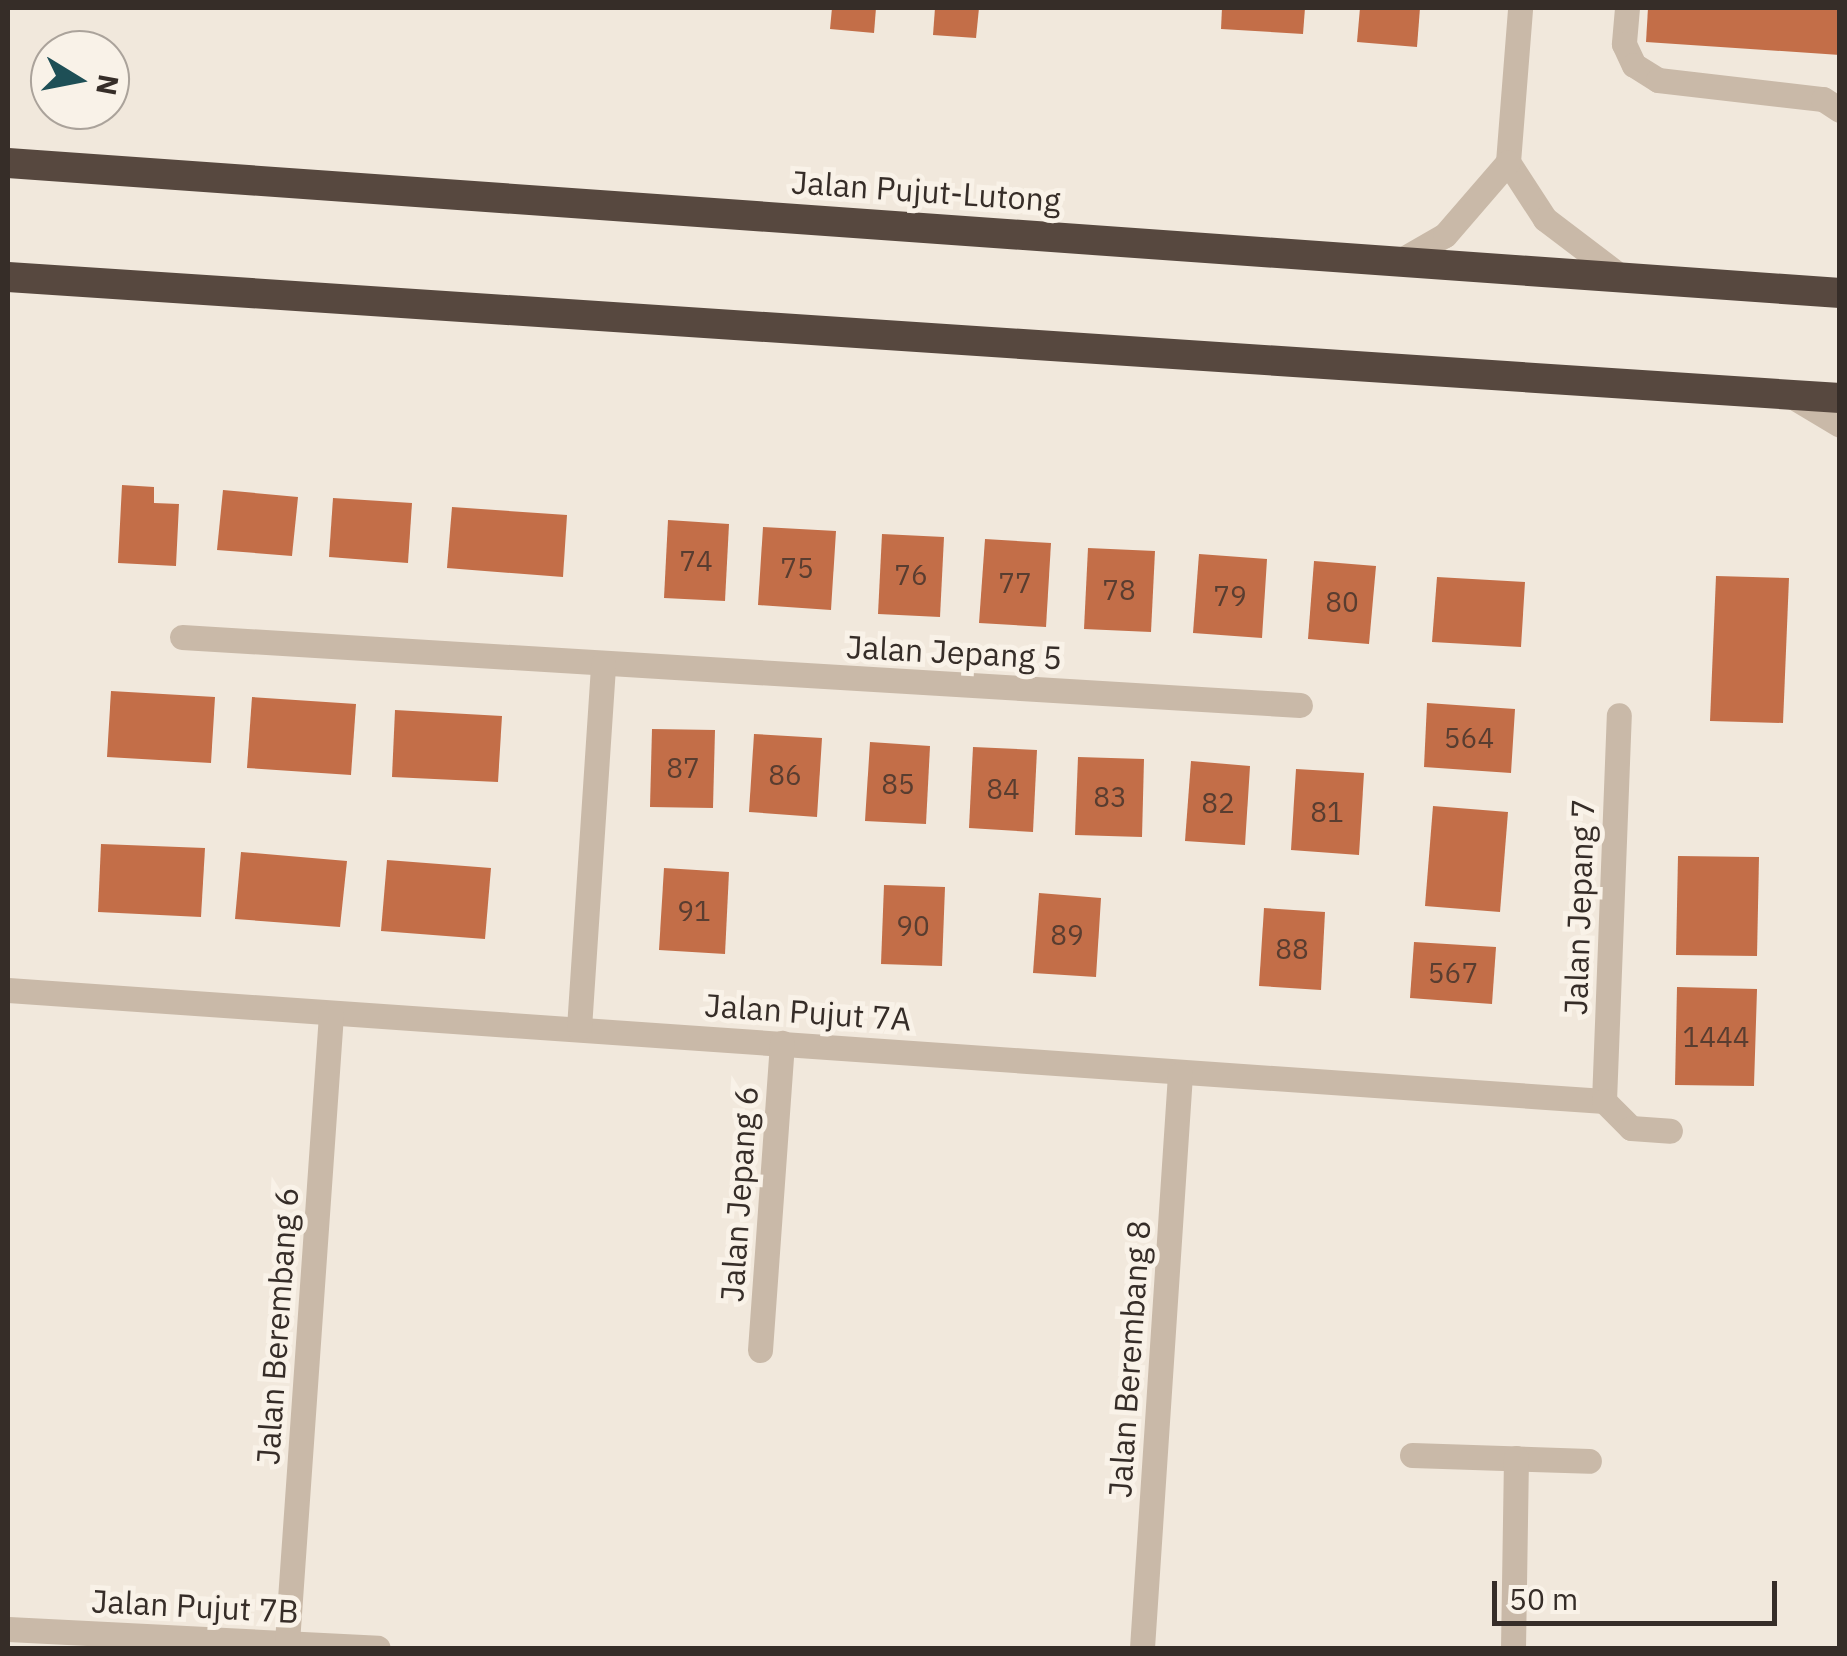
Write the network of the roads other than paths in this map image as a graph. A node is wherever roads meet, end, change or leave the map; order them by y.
1 (1520, 8) edge
2 (1626, 8) edge
3 (1840, 110) edge
4 (1508, 162) junction
5 (8, 163) edge
6 (1403, 259) junction
7 (1620, 276) junction
8 (8, 277) edge
9 (1840, 293) edge
10 (1790, 394) junction
11 (1840, 398) edge
12 (1840, 426) edge
13 (182, 637) dead end
14 (603, 664) junction
15 (1300, 705) dead end
16 (1618, 715) dead end
17 (8, 990) edge
18 (331, 1014) junction
19 (578, 1028) junction
20 (782, 1042) junction
21 (1180, 1074) junction
22 (1604, 1101) junction
23 (1670, 1131) dead end
24 (760, 1350) dead end
25 (1412, 1454) dead end
26 (1516, 1458) junction
27 (1589, 1461) dead end
28 (8, 1628) edge
29 (52, 1640) edge
30 (287, 1642) junction
31 (378, 1648) edge
32 (1142, 1648) edge
33 (1513, 1648) edge

1 - 4 street
2 - 3 street
4 - 6 street
4 - 7 street
5 - 6 highway, Jalan Pujut-Lutong
6 - 7 highway, Jalan Pujut-Lutong
7 - 9 highway, Jalan Pujut-Lutong
8 - 10 highway
10 - 11 highway
10 - 12 street
13 - 14 street, Jalan Jepang 5
14 - 15 street, Jalan Jepang 5
14 - 19 street
16 - 22 street, Jalan Jepang 7
17 - 18 street, Jalan Pujut 7A
18 - 19 street, Jalan Pujut 7A
18 - 30 street, Jalan Berembang 6
19 - 20 street, Jalan Pujut 7A
20 - 21 street, Jalan Pujut 7A
20 - 24 street, Jalan Jepang 6
21 - 22 street, Jalan Pujut 7A
21 - 32 street, Jalan Berembang 8
22 - 23 street
25 - 26 street
26 - 27 street
26 - 33 street
28 - 29 street, Jalan Pujut 7B
29 - 30 street, Jalan Pujut 7B
30 - 31 street, Jalan Pujut 7B

